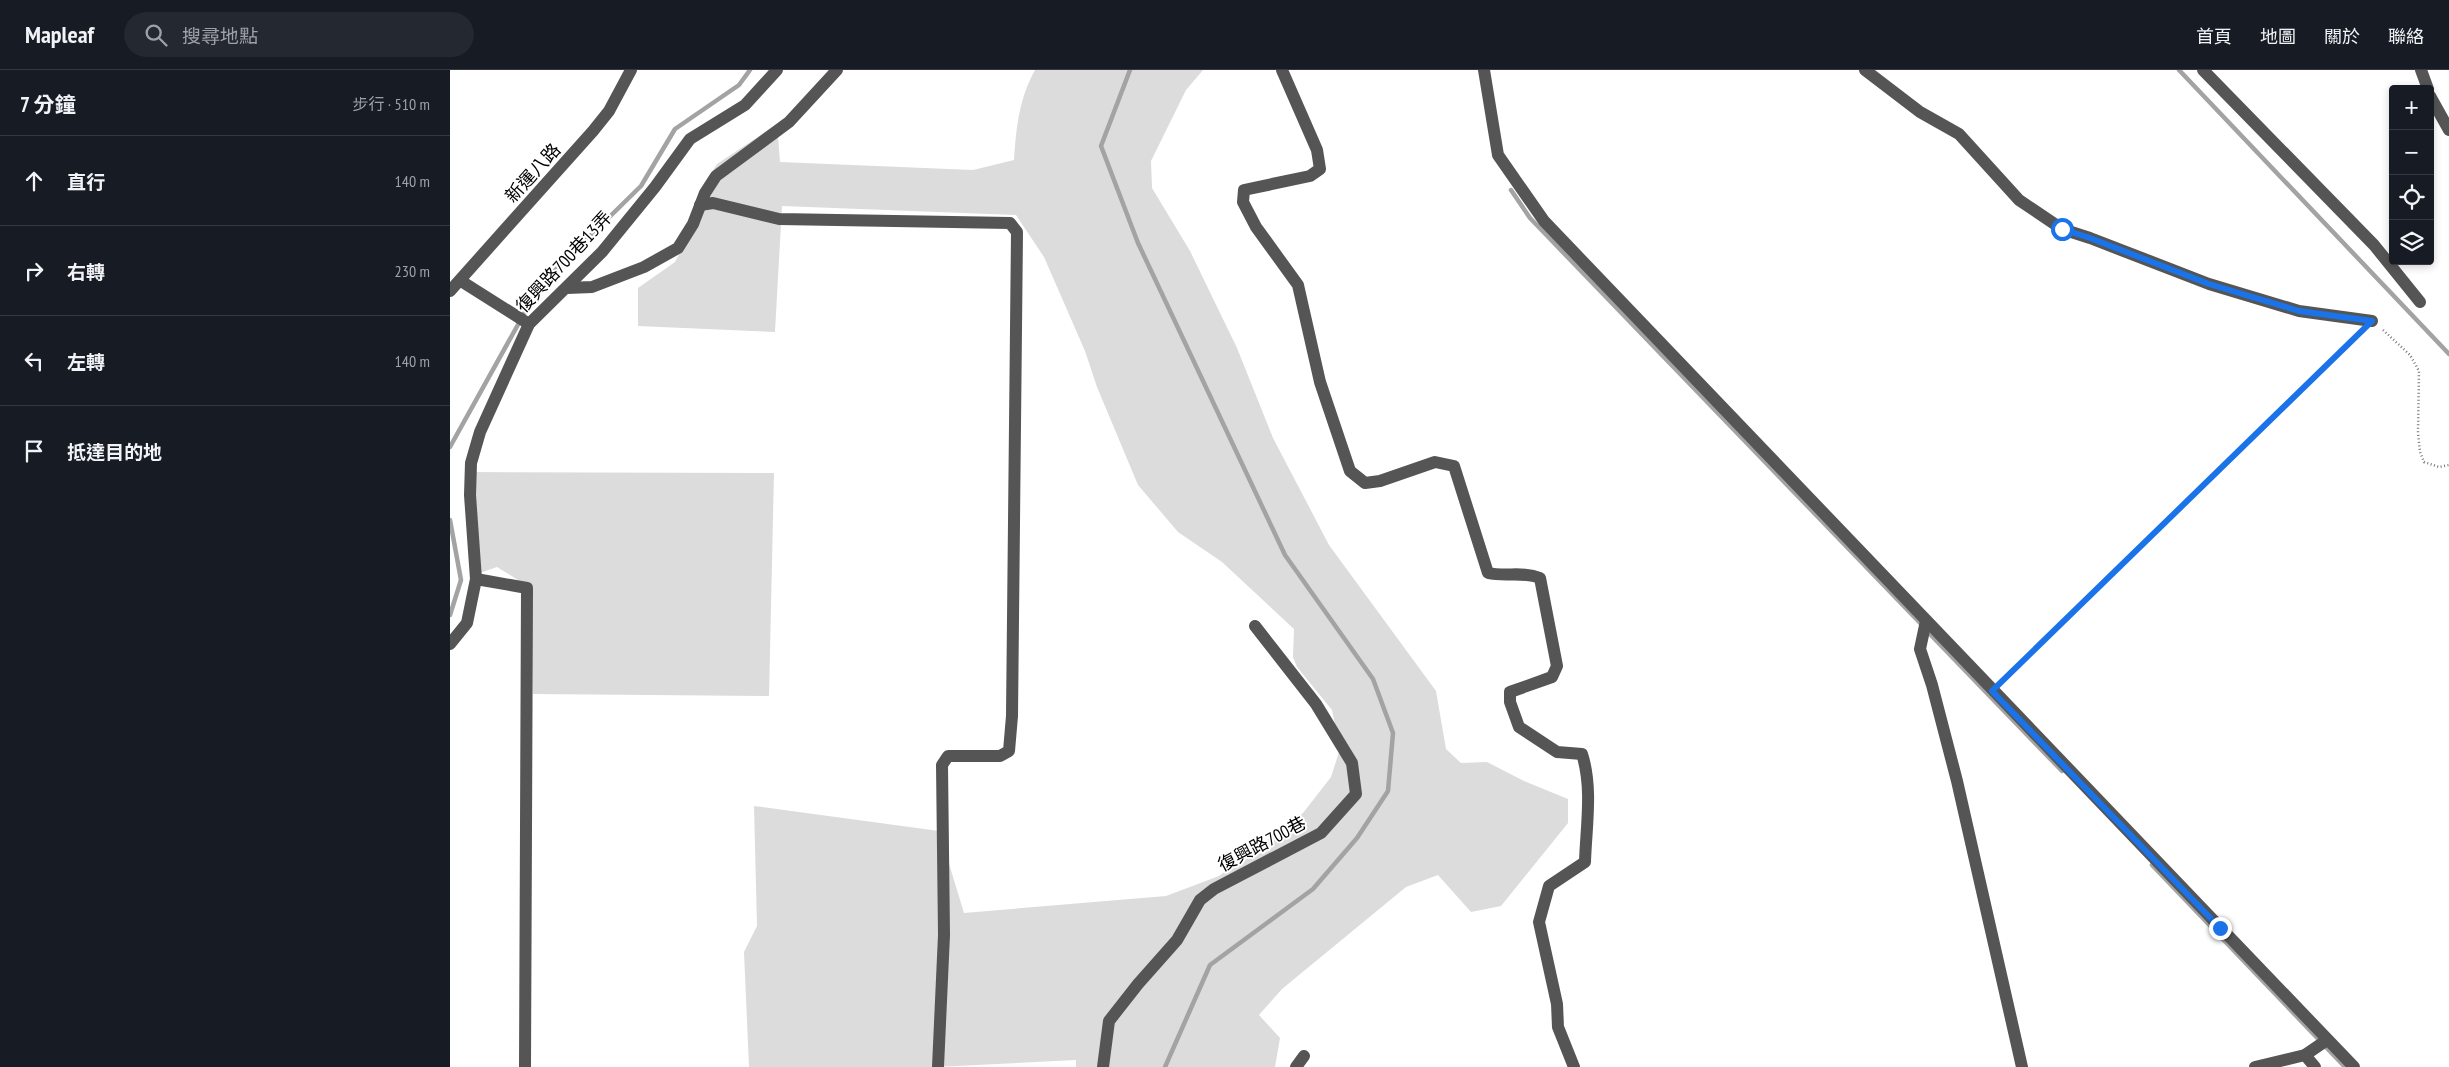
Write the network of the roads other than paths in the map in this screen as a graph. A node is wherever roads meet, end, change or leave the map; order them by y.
1 (631, 70) edge
2 (777, 70) edge
3 (837, 70) edge
4 (1282, 70) edge
5 (1484, 70) edge
6 (1865, 70) edge
7 (2203, 70) edge
8 (2420, 70) edge
9 (2426, 85) edge
10 (2434, 103) edge
11 (2449, 130) edge
12 (700, 205) junction
13 (461, 281) junction
14 (567, 288) junction
15 (450, 291) edge
16 (2420, 302) dead end
17 (2372, 321) road end
18 (529, 324) junction
19 (476, 579) junction
20 (1926, 623) junction
21 (1255, 626) dead end
22 (450, 644) edge
23 (2325, 1041) junction
24 (2309, 1052) junction
25 (1304, 1056) dead end
26 (525, 1067) edge
27 (938, 1067) edge
28 (1103, 1067) edge
29 (1296, 1067) edge
30 (1574, 1067) edge
31 (2022, 1067) edge
32 (2255, 1067) edge
33 (2316, 1067) edge
34 (2354, 1067) edge

1 - 13 street, 新運八路
2 - 14 street, 復興路700巷13弄
3 - 12 street
4 - 30 street
5 - 20 street
6 - 17 street
7 - 16 street
8 - 9 street
10 - 11 street
12 - 14 street
12 - 27 street
13 - 15 street, 新運八路
13 - 18 street
14 - 18 street, 復興路700巷13弄
18 - 19 street, 復興路700巷13弄
19 - 22 street, 復興路700巷13弄
19 - 26 street
20 - 23 street
20 - 31 street
21 - 28 street, 復興路700巷
23 - 24 street
23 - 34 street
24 - 32 street
24 - 33 street
25 - 29 street

